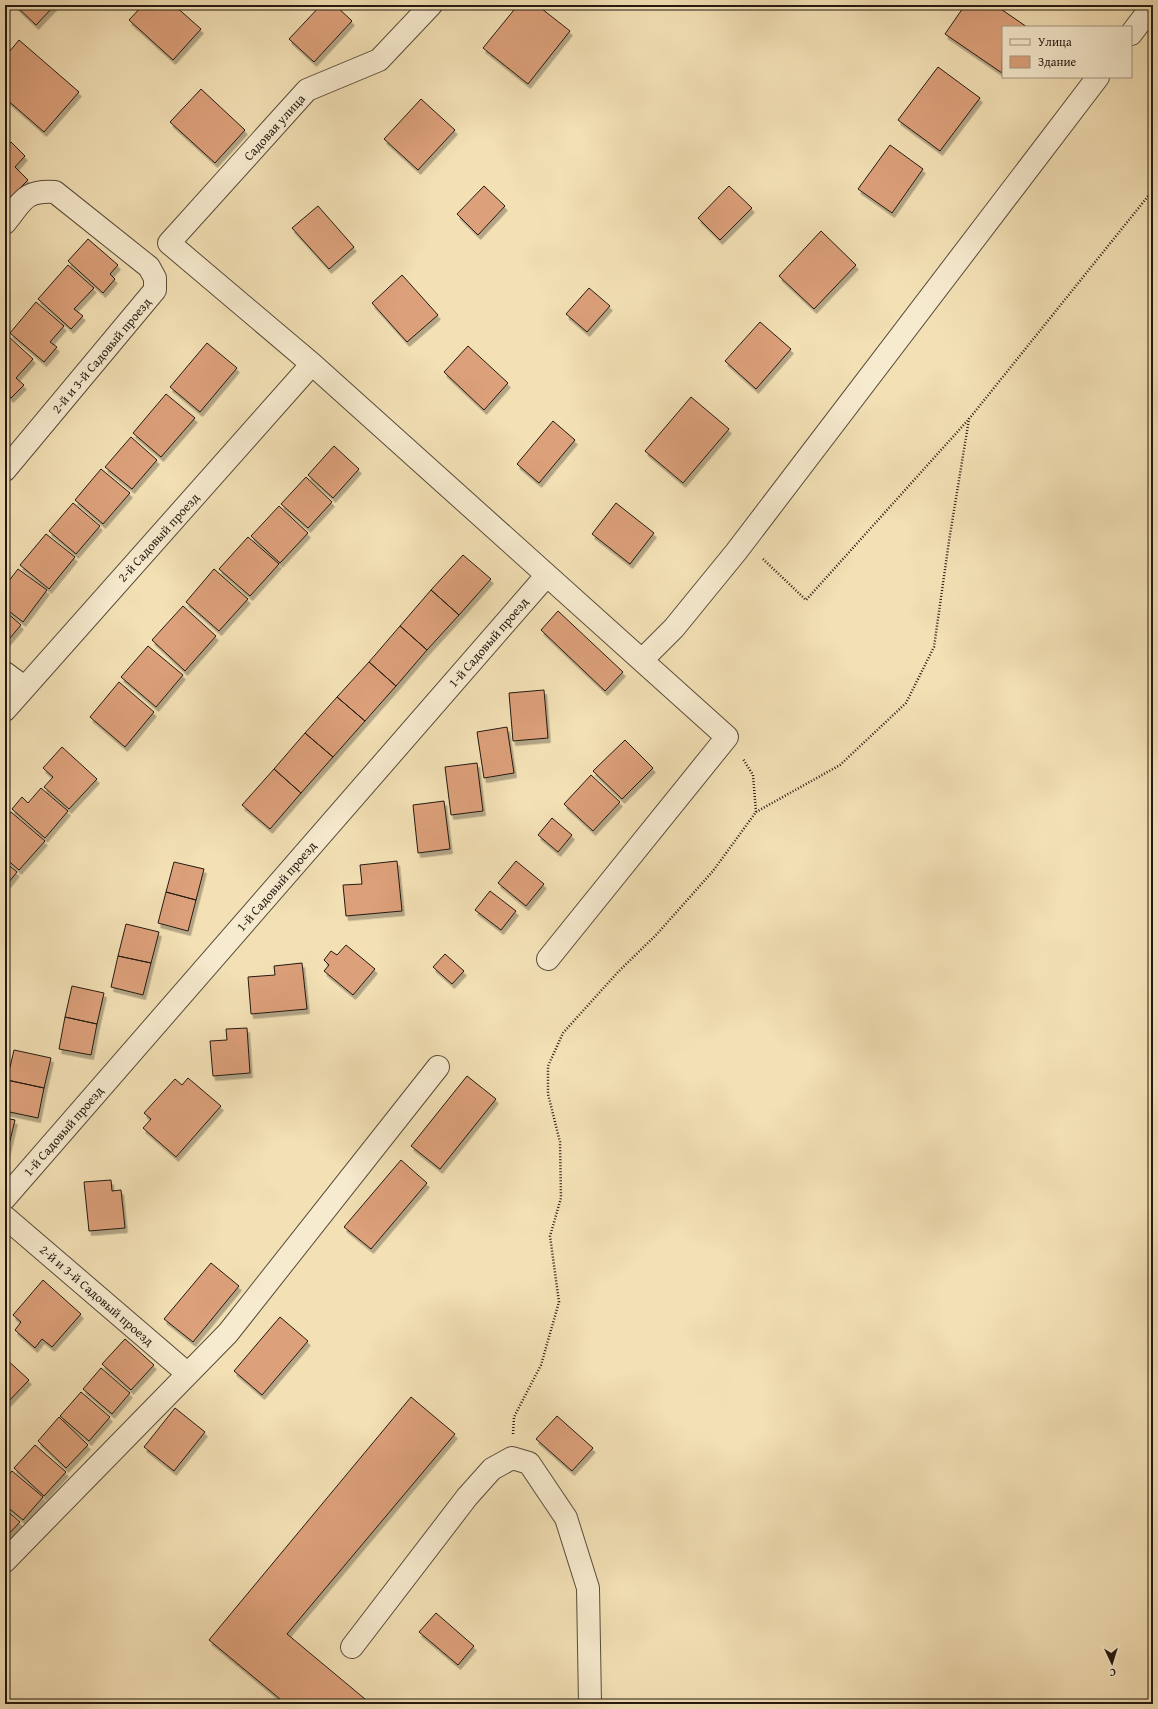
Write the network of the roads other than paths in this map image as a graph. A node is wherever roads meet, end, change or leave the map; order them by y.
1 (431, 5) edge
2 (1153, 5) edge
3 (1132, 33) edge
4 (1097, 78) edge
5 (5, 223) edge
6 (312, 364) junction
7 (5, 470) edge
8 (547, 575) junction
9 (642, 660) junction
10 (5, 673) edge
11 (24, 687) junction
12 (5, 710) edge
13 (548, 960) dead end
14 (438, 1067) dead end
15 (5, 1198) edge
16 (5, 1216) edge
17 (188, 1374) junction
18 (5, 1561) edge
19 (352, 1647) dead end
20 (590, 1704) edge

1 - 6 street, Садовая улица
2 - 3 street
4 - 9 street
5 - 7 street, 2-й и 3-й Садовый проезд
6 - 8 street
6 - 11 street, 2-й Садовый проезд
8 - 9 street
8 - 15 street, 1-й Садовый проезд
9 - 13 street
10 - 11 street
11 - 12 street, 2-й Садовый проезд
14 - 17 street
16 - 17 street, 2-й и 3-й Садовый проезд
17 - 18 street
19 - 20 street

